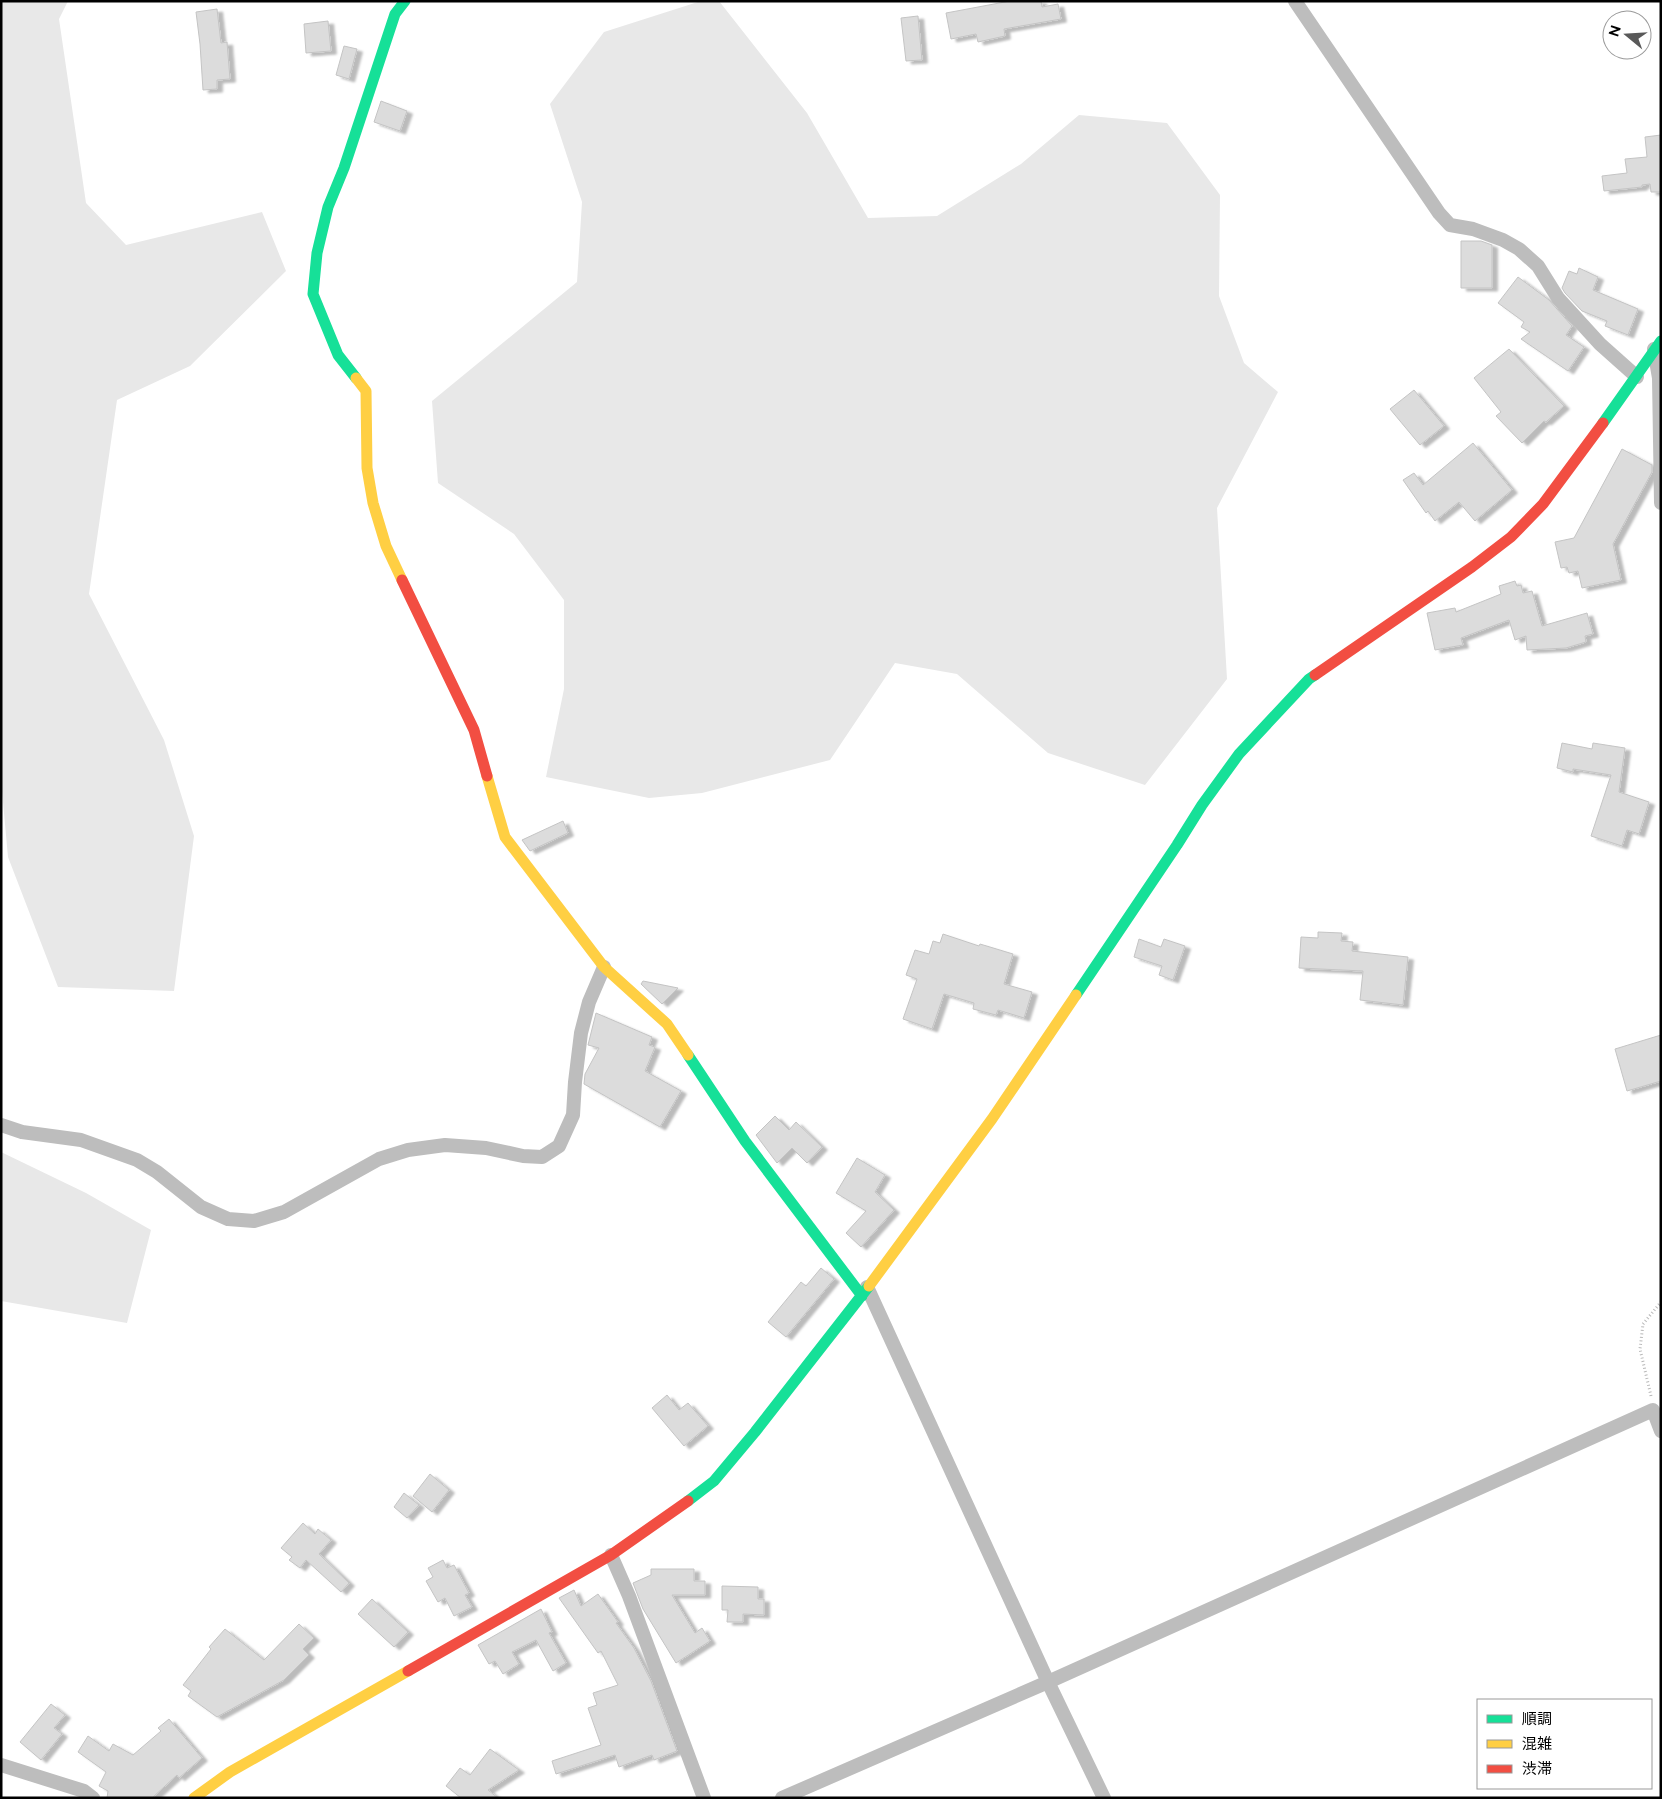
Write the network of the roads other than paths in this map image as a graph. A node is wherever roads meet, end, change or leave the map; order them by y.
1 (405, 1) edge
2 (1295, 1) edge
3 (1658, 345) edge
4 (1637, 377) junction
5 (1660, 478) edge
6 (1661, 503) edge
7 (604, 967) junction
8 (1, 1125) edge
9 (864, 1291) junction
10 (1661, 1431) edge
11 (611, 1555) junction
12 (1048, 1682) junction
13 (1, 1764) edge
14 (93, 1798) edge
15 (194, 1798) edge
16 (704, 1798) edge
17 (782, 1798) edge
18 (1104, 1798) edge

1 - 7 street
2 - 4 street
3 - 4 street
3 - 5 street
4 - 9 street
5 - 6 street
7 - 8 street
7 - 9 street
9 - 11 street
9 - 12 street
10 - 12 street
11 - 15 street
11 - 16 street
12 - 17 street
12 - 18 street
13 - 14 street

